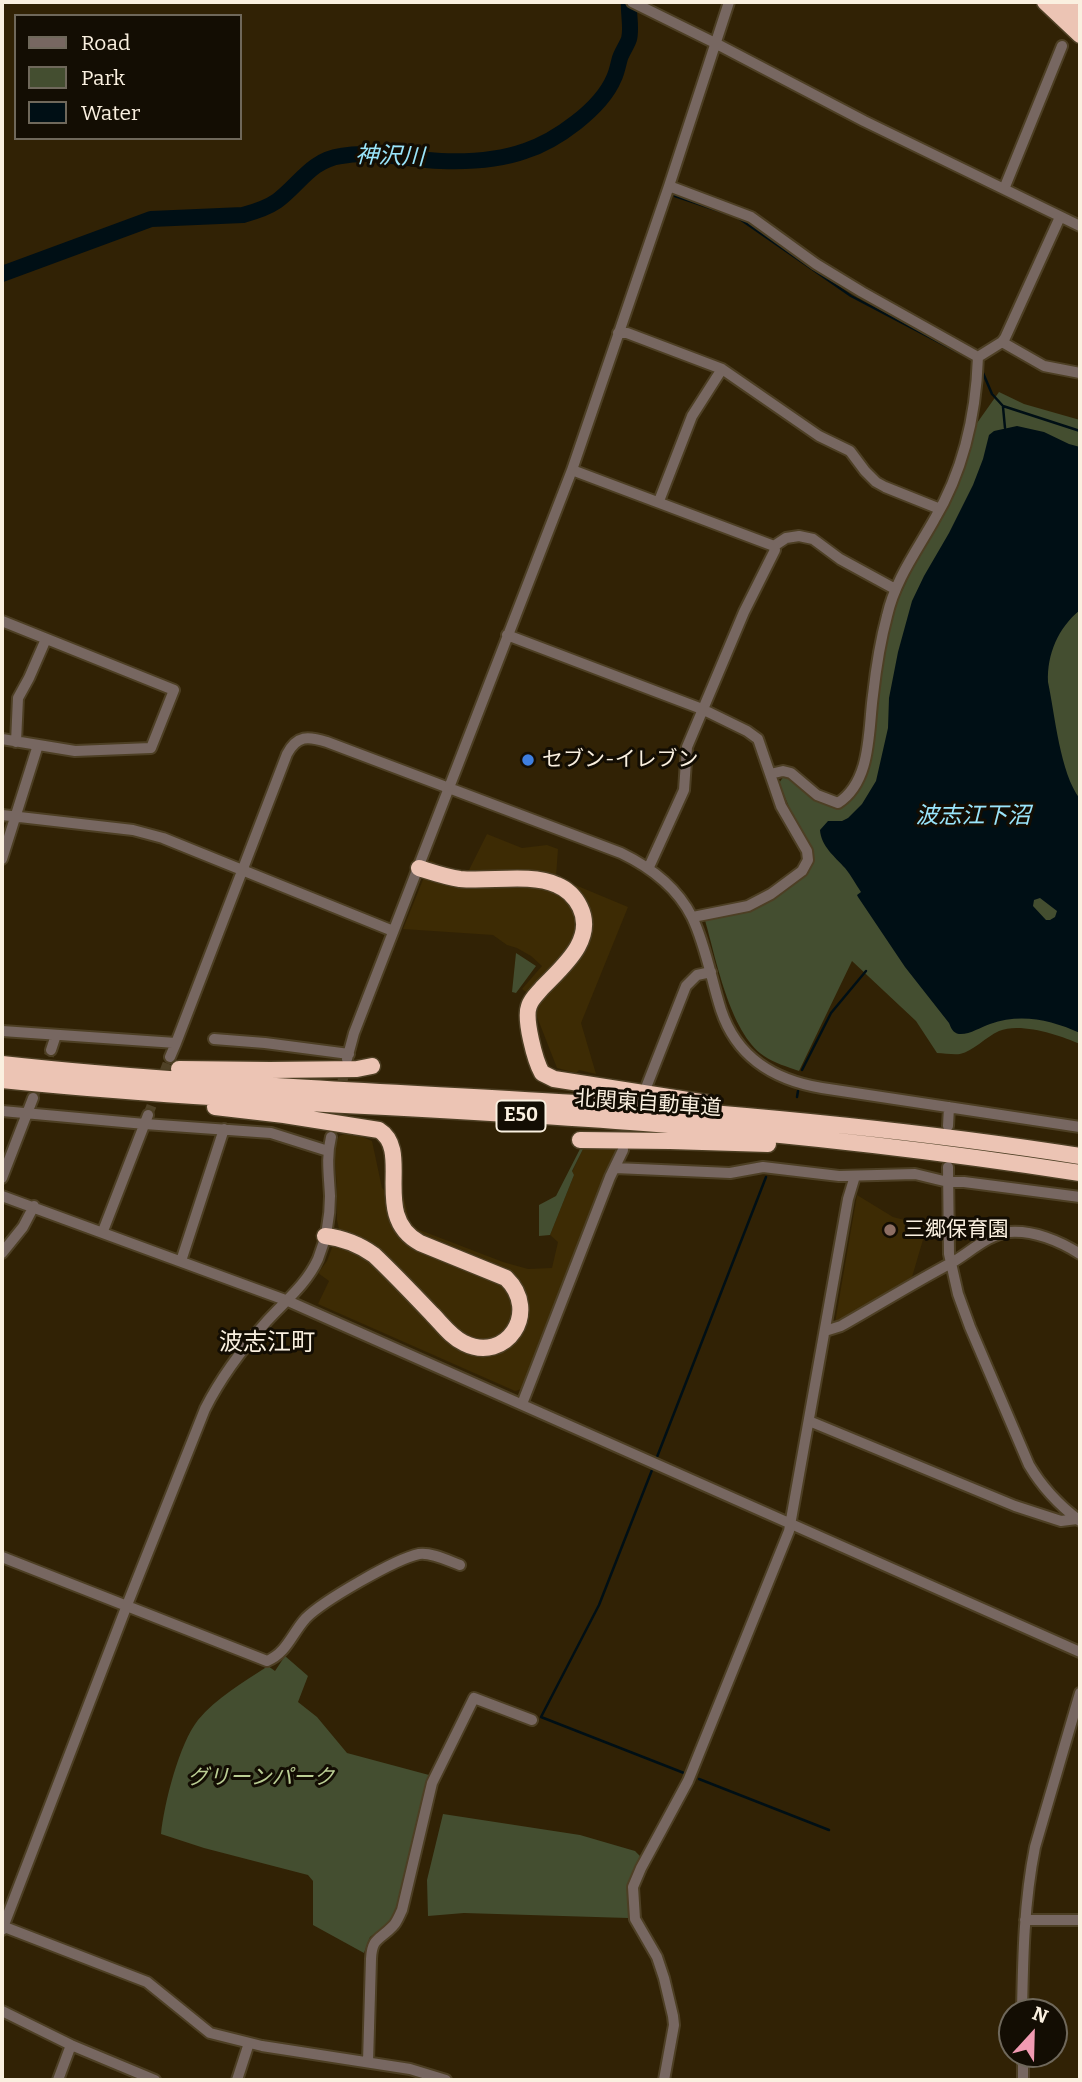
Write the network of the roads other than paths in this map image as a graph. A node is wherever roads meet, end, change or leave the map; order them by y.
1 (729, 2) edge
2 (1045, 2) edge
3 (1064, 2) edge
4 (637, 4) edge
5 (1080, 17) edge
6 (1080, 35) edge
7 (715, 43) junction
8 (1062, 46) dead end
9 (669, 186) junction
10 (1004, 189) junction
11 (1060, 217) junction
12 (1080, 226) edge
13 (618, 333) junction
14 (1002, 342) junction
15 (978, 357) junction
16 (722, 369) junction
17 (1080, 373) edge
18 (572, 470) junction
19 (659, 501) junction
20 (940, 509) junction
21 (774, 546) junction
22 (895, 589) junction
23 (2, 621) edge
24 (507, 635) junction
25 (46, 639) junction
26 (702, 709) junction
27 (2, 739) edge
28 (16, 742) junction
29 (38, 745) junction
30 (770, 774) junction
31 (448, 789) junction
32 (2, 815) edge
33 (16, 818) junction
34 (2, 859) edge
35 (649, 867) junction
36 (419, 868) junction
37 (243, 871) junction
38 (692, 917) junction
39 (393, 931) junction
40 (710, 971) junction
41 (523, 1000) dead end
42 (2, 1031) edge
43 (56, 1035) junction
44 (214, 1039) dead end
45 (176, 1043) junction
46 (51, 1050) tunnel mouth
47 (170, 1057) tunnel mouth
48 (372, 1066) dead end
49 (4, 1070) edge
50 (647, 1085) dead end
51 (109, 1090) junction
52 (33, 1098) tunnel mouth
53 (949, 1107) junction
54 (2, 1111) edge
55 (26, 1113) junction
56 (147, 1120) junction
57 (831, 1124) junction
58 (948, 1126) dead end
59 (1080, 1127) edge
60 (224, 1129) junction
61 (331, 1137) tunnel mouth
62 (580, 1140) dead end
63 (623, 1150) dead end
64 (328, 1151) junction
65 (931, 1152) junction
66 (1080, 1156) edge
67 (948, 1167) dead end
68 (615, 1168) junction
69 (1080, 1173) edge
70 (855, 1176) junction
71 (2, 1178) edge
72 (948, 1182) junction
73 (402, 1188) dead end
74 (2, 1196) edge
75 (1080, 1197) edge
76 (34, 1206) junction
77 (103, 1231) junction
78 (325, 1236) junction
79 (2, 1253) edge
80 (1080, 1254) edge
81 (181, 1261) junction
82 (951, 1263) junction
83 (288, 1301) junction
84 (825, 1331) junction
85 (522, 1404) junction
86 (809, 1421) junction
87 (1079, 1520) edge
88 (790, 1523) junction
89 (2, 1557) edge
90 (460, 1565) dead end
91 (127, 1605) junction
92 (1080, 1651) edge
93 (1080, 1693) edge
94 (532, 1720) dead end
95 (1025, 1920) junction
96 (1080, 1920) edge
97 (2, 1927) edge
98 (1023, 1998) edge
99 (2, 2011) edge
100 (249, 2043) junction
101 (71, 2045) junction
102 (368, 2062) junction
103 (419, 2076) edge
104 (58, 2080) edge
105 (155, 2080) edge
106 (237, 2080) edge
107 (446, 2080) edge
108 (664, 2080) edge

1 - 7 street
2 - 6 highway
3 - 5 highway
4 - 7 street
7 - 9 street
7 - 10 street
8 - 10 street
9 - 13 street
9 - 15 street
10 - 11 street
11 - 12 street
11 - 14 street
13 - 16 street
13 - 18 street
14 - 15 street
14 - 17 street
15 - 20 street
16 - 19 street
16 - 20 street
18 - 19 street
18 - 24 street
19 - 21 street
20 - 22 street
21 - 22 street
21 - 26 street
22 - 30 street
23 - 25 street
24 - 26 street
24 - 31 street
25 - 28 street
25 - 29 street
26 - 30 street
26 - 35 street
27 - 28 street
28 - 29 street
29 - 33 street
30 - 38 street
31 - 35 street
31 - 36 street
31 - 37 street
32 - 33 street
33 - 34 street
33 - 37 street
35 - 38 street
36 - 39 street
36 - 41 highway
36 - 57 highway
37 - 39 street
37 - 45 street
38 - 40 street
39 - 44 street
40 - 50 street
40 - 53 street
42 - 43 street
43 - 45 street
43 - 46 street
45 - 47 street
48 - 49 highway
49 - 51 highway, 北関東自動車道 / E50
49 - 57 highway, 北関東自動車道 / E50
51 - 65 highway, 北関東自動車道 / E50
51 - 78 highway
52 - 55 street
53 - 58 street
53 - 59 street
54 - 55 street
55 - 56 street
55 - 71 street
56 - 60 street
56 - 77 street
57 - 66 highway, 北関東自動車道 / E50
60 - 64 street
60 - 81 street
61 - 64 street
62 - 65 highway
63 - 68 street
64 - 78 street
65 - 69 highway, 北関東自動車道 / E50
67 - 72 street
68 - 70 street
68 - 85 street
70 - 72 street
70 - 84 street
72 - 75 street
72 - 82 street
73 - 78 highway
74 - 76 street
76 - 77 street
76 - 79 street
77 - 81 street
78 - 83 street
80 - 82 street
81 - 83 street
82 - 84 street
82 - 87 street
83 - 85 street
83 - 91 street
84 - 86 street
85 - 88 street
86 - 87 street
86 - 88 street
88 - 92 street
88 - 108 street
89 - 91 street
90 - 91 street
91 - 97 street
93 - 95 street
94 - 102 street
95 - 96 street
95 - 98 street
97 - 100 street
99 - 101 street
100 - 102 street
100 - 106 street
101 - 104 street
101 - 105 street
102 - 103 street
103 - 107 street

